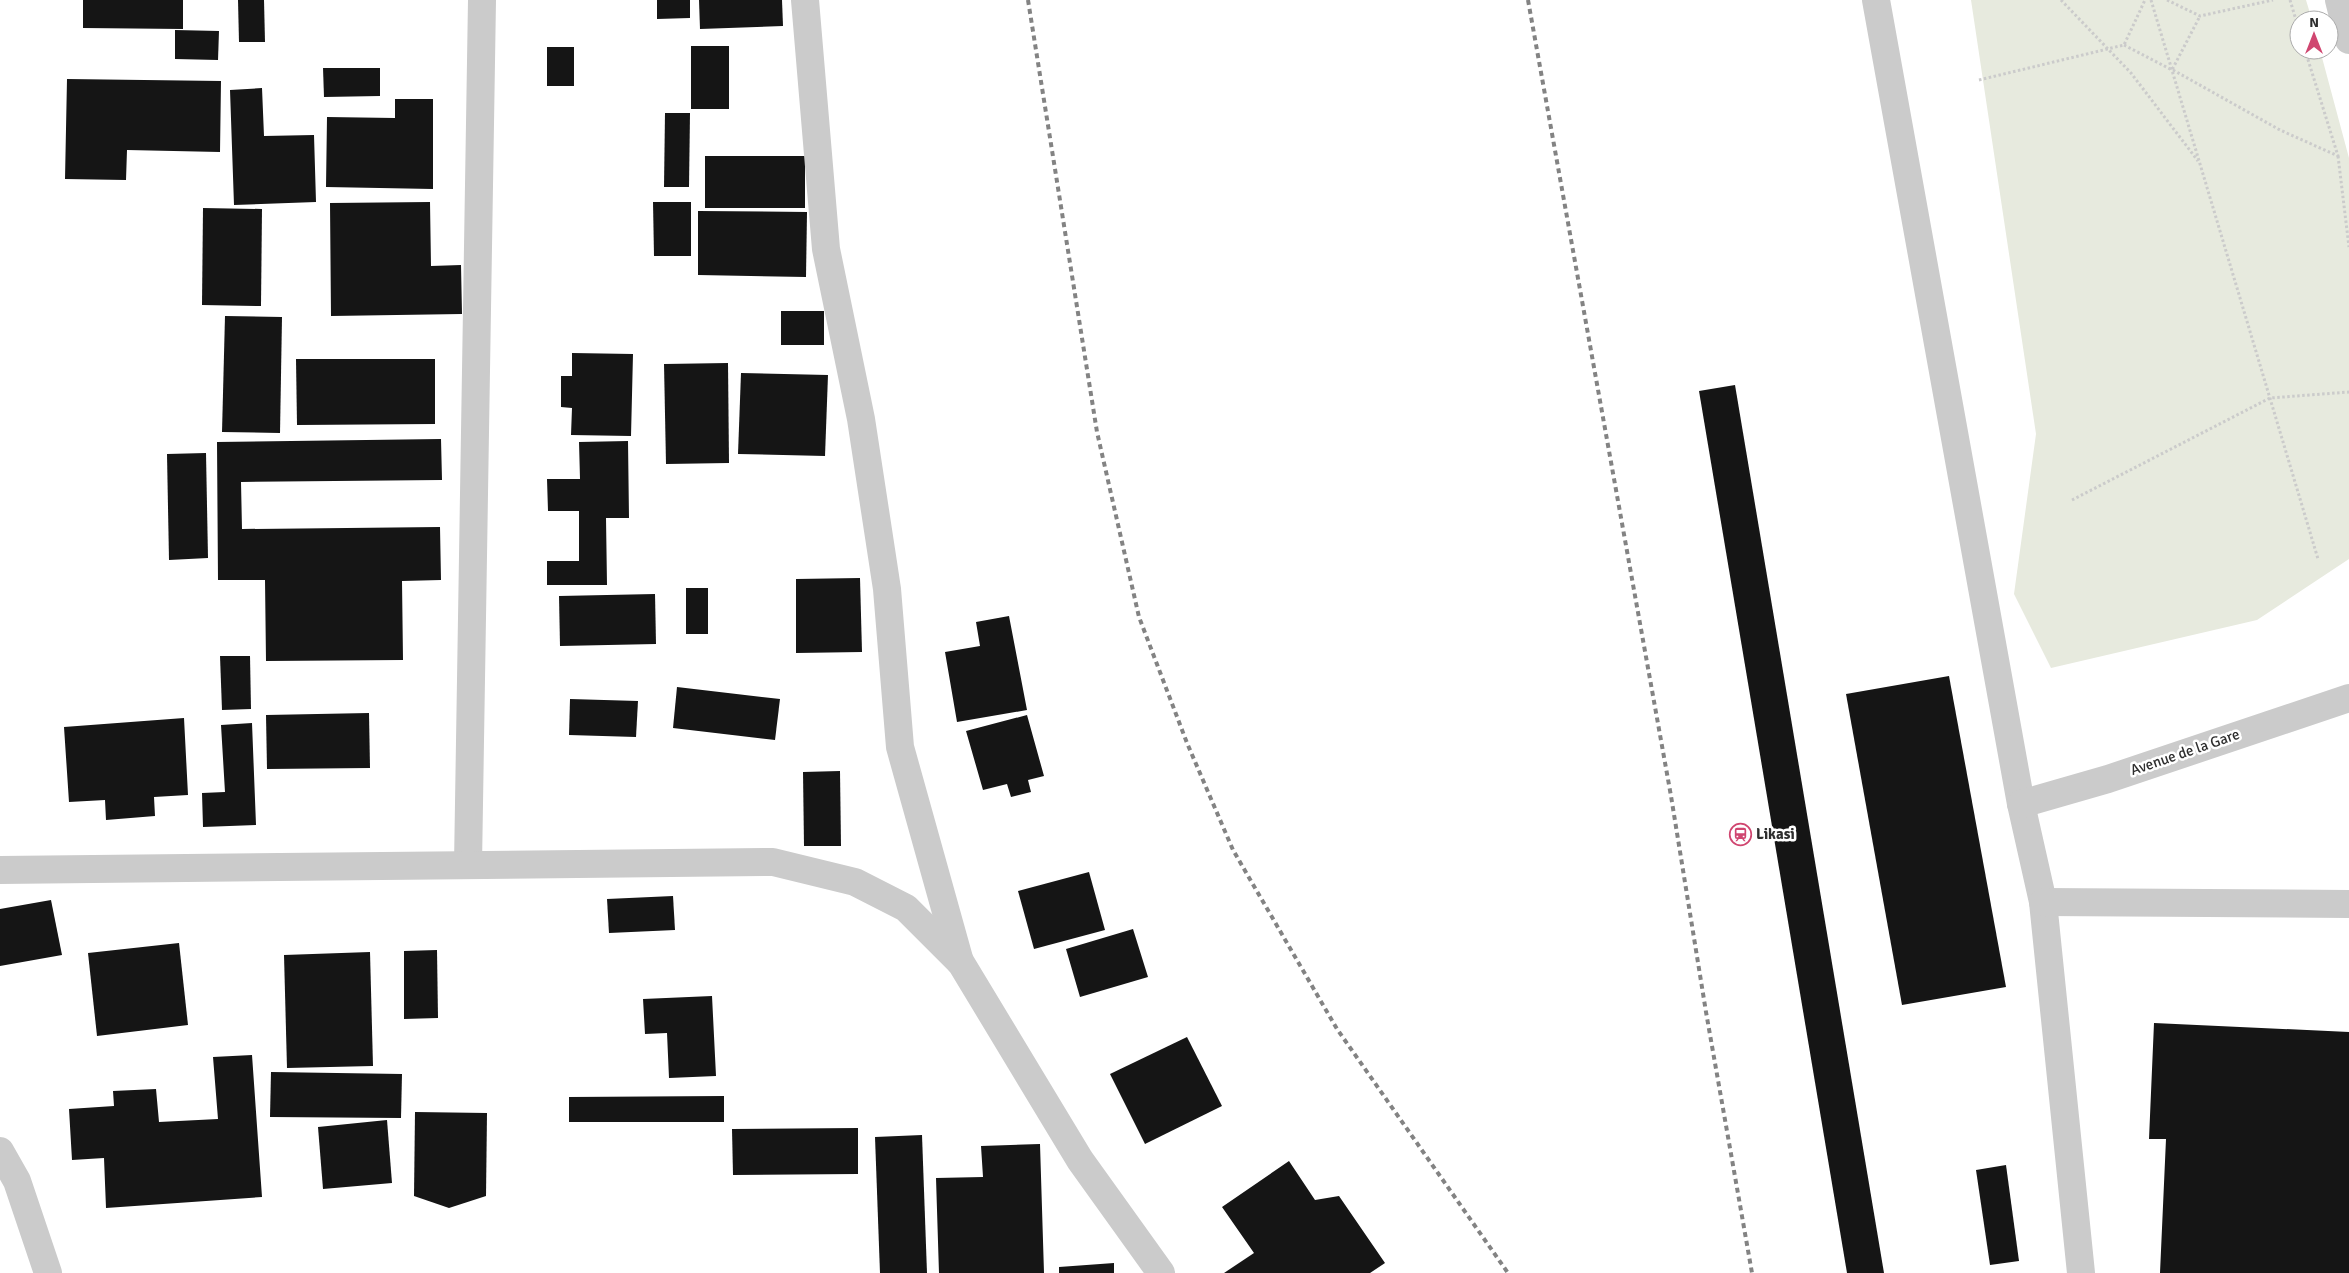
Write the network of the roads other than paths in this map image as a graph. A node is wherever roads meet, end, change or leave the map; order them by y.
1 (482, 0) edge
2 (805, 0) edge
3 (1876, 0) edge
4 (2339, 0) edge
5 (2349, 40) edge
6 (2349, 698) edge
7 (2021, 804) junction
8 (468, 865) junction
9 (0, 870) edge
10 (2043, 902) junction
11 (2349, 904) edge
12 (961, 963) junction
13 (0, 1151) edge
14 (48, 1273) edge
15 (1161, 1273) edge
16 (2081, 1273) edge

1 - 8 street
2 - 12 street
3 - 7 street
4 - 5 street
6 - 7 street, Avenue de la Gare
7 - 10 street
8 - 9 street
8 - 12 street
10 - 11 street
10 - 16 street
12 - 15 street
13 - 14 street

